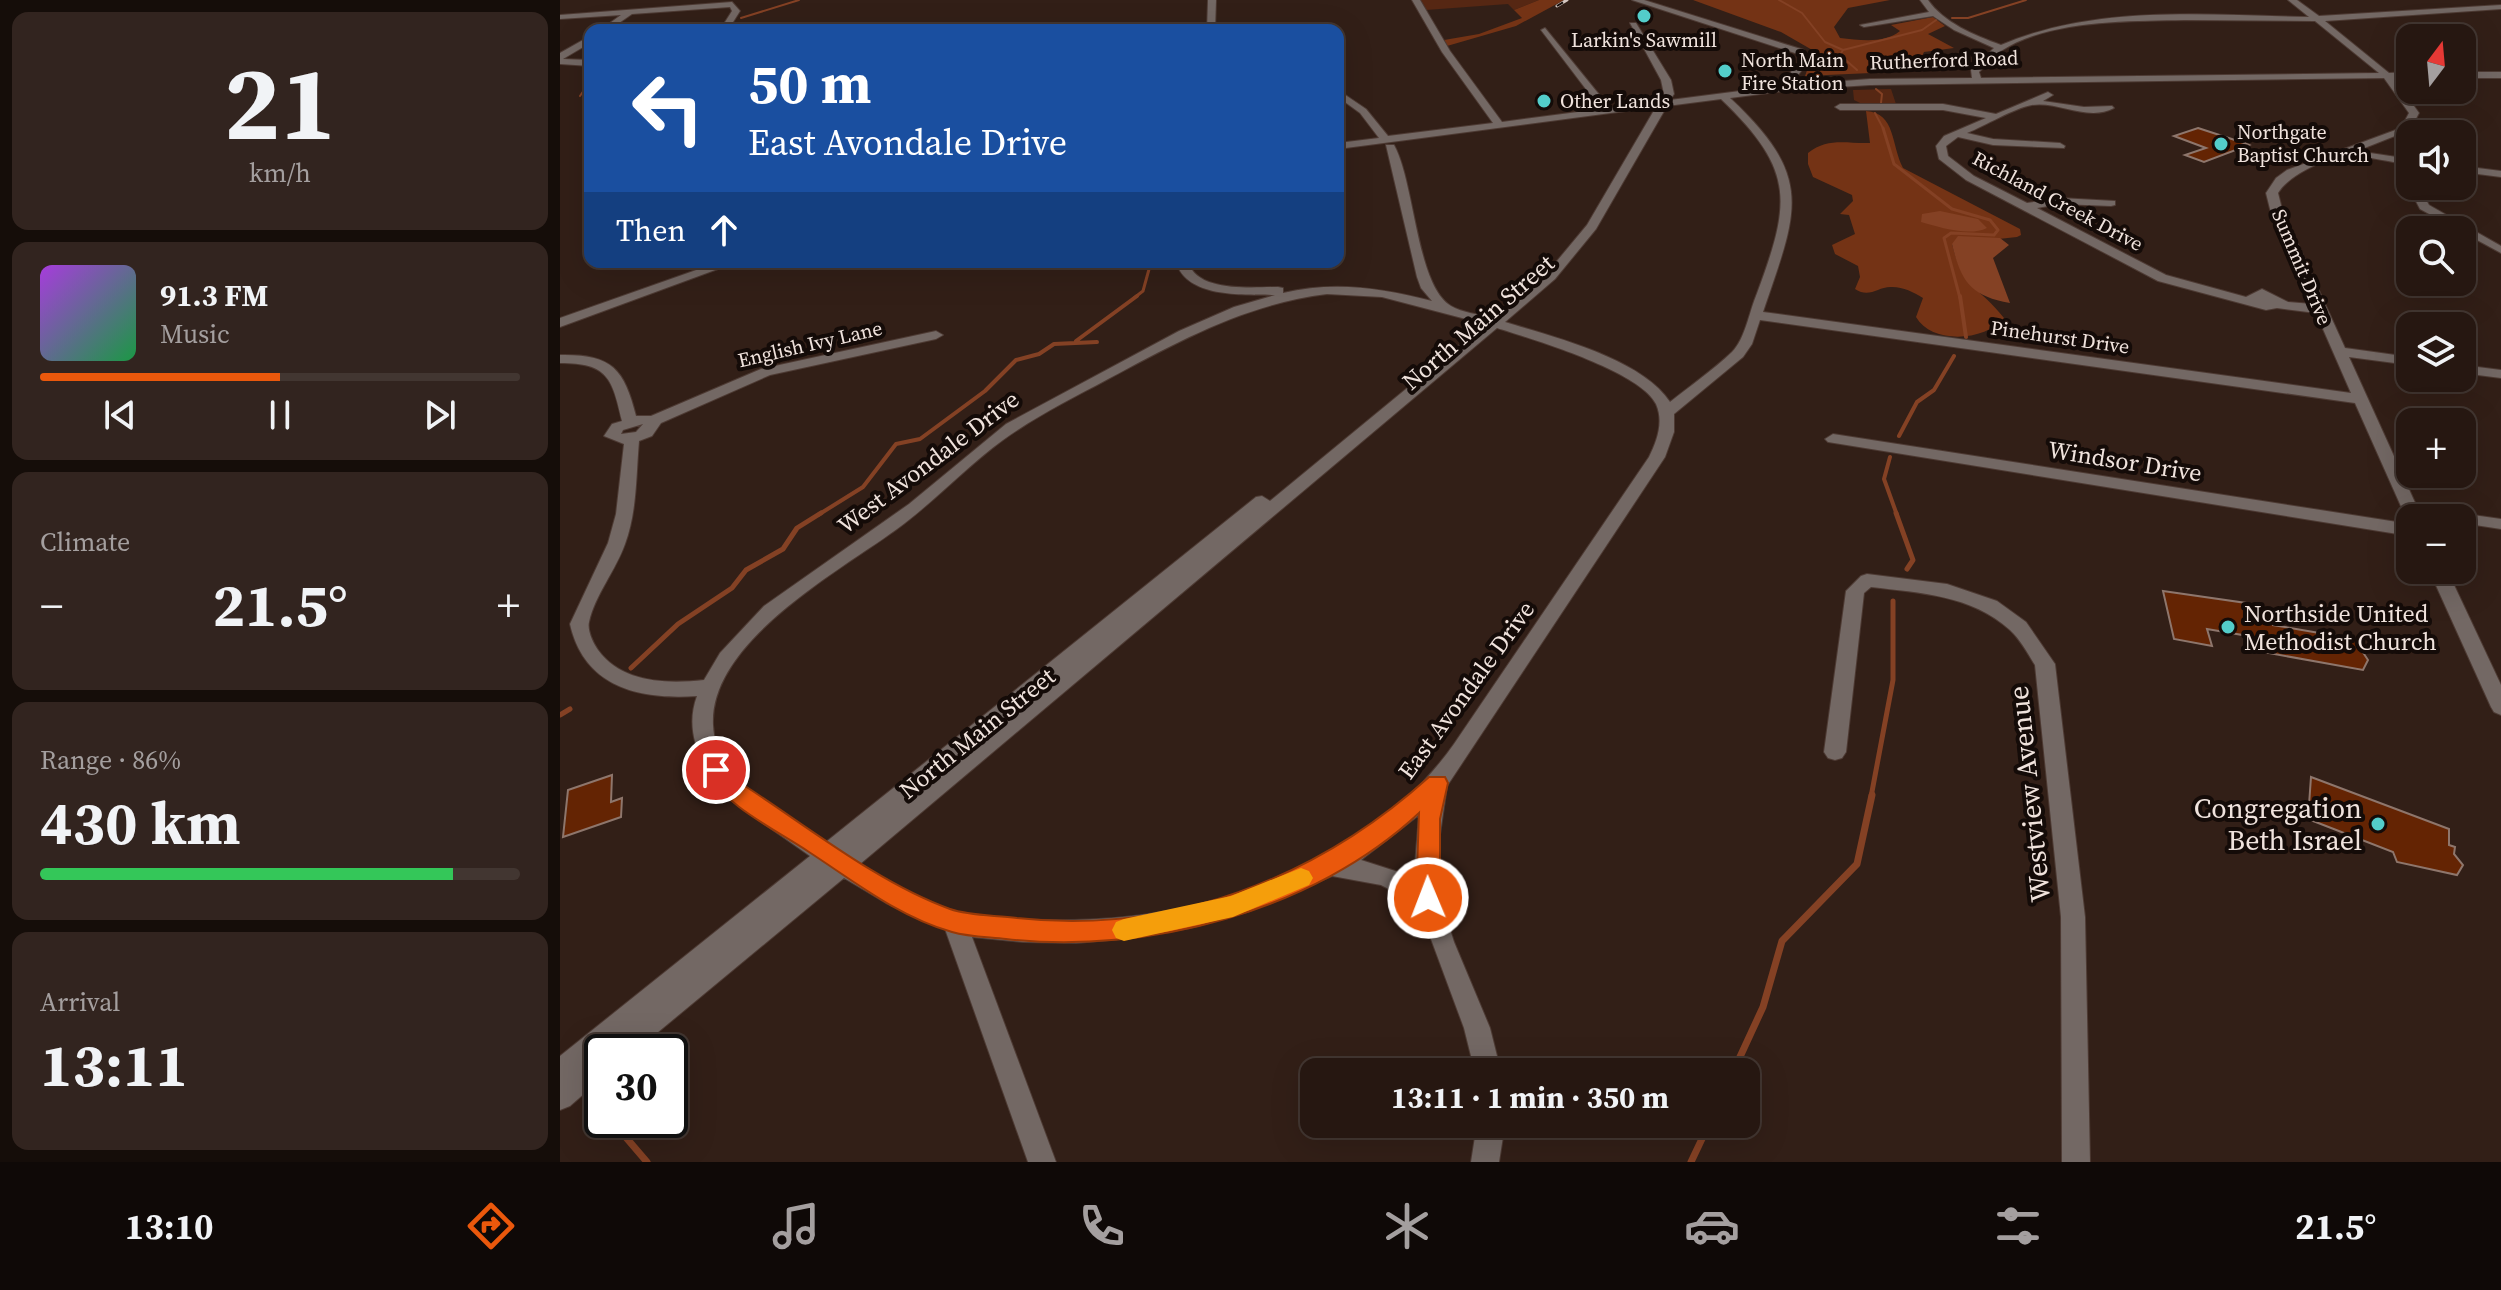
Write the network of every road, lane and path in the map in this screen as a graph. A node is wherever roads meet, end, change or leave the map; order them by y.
1 (1212, 0) edge
2 (1416, 0) edge
3 (1636, 0) edge
4 (1924, 0) edge
5 (2292, 0) edge
6 (2421, 0) edge
7 (2501, 7) edge
8 (630, 11) junction
9 (2435, 11) junction
10 (1937, 13) junction
11 (560, 17) edge
12 (2314, 19) junction
13 (612, 24) edge
14 (728, 24) edge
15 (1211, 24) edge
16 (1633, 25) dead end
17 (1864, 25) dead end
18 (1545, 30) dead end
19 (584, 43) edge
20 (1999, 47) junction
21 (560, 59) edge
22 (584, 62) edge
23 (2387, 75) junction
24 (2396, 75) edge
25 (2476, 75) edge
26 (2501, 75) edge
27 (1977, 78) junction
28 (2036, 78) junction
29 (1781, 89) junction
30 (2039, 94) junction
31 (1723, 96) junction
32 (1344, 97) edge
33 (1662, 104) junction
34 (1840, 107) dead end
35 (2109, 108) dead end
36 (1607, 111) junction
37 (1996, 117) junction
38 (1499, 125) junction
39 (1957, 134) junction
40 (1388, 143) junction
41 (1344, 146) edge
42 (2060, 146) dead end
43 (2347, 152) junction
44 (2396, 159) edge
45 (2476, 171) edge
46 (2501, 174) edge
47 (2420, 200) edge
48 (2111, 203) dead end
49 (2029, 206) junction
50 (2500, 250) edge
51 (714, 268) edge
52 (1185, 268) edge
53 (1297, 292) junction
54 (2319, 306) junction
55 (1448, 311) junction
56 (1755, 315) junction
57 (560, 323) edge
58 (1489, 323) junction
59 (936, 335) dead end
60 (2338, 351) junction
61 (560, 359) edge
62 (2396, 359) edge
63 (2476, 371) edge
64 (2501, 374) edge
65 (2359, 399) junction
66 (1667, 412) junction
67 (631, 430) junction
68 (1833, 439) dead end
69 (2407, 504) edge
70 (2476, 520) edge
71 (2501, 524) edge
72 (2396, 528) edge
73 (2444, 584) edge
74 (710, 687) junction
75 (2501, 707) edge
76 (1835, 752) dead end
77 (1437, 783) junction
78 (836, 860) junction
79 (1329, 865) junction
80 (1428, 898) junction
81 (954, 922) junction
82 (634, 1034) edge
83 (1485, 1058) edge
84 (560, 1073) edge
85 (584, 1076) edge
86 (560, 1096) edge
87 (1489, 1138) edge
88 (1042, 1162) edge
89 (1485, 1162) edge
90 (2076, 1162) edge

1 - 15 street
2 - 38 street
3 - 29 street
4 - 10 street
5 - 12 street, Summit Drive
6 - 9 street
7 - 9 street
8 - 11 street
8 - 13 street
8 - 14 street
9 - 12 street
10 - 17 street
10 - 20 street
12 - 20 street
12 - 23 street, Summit Drive
16 - 33 street
18 - 36 street
19 - 21 street
20 - 27 street
21 - 22 street
23 - 24 street, Rutherford Road
23 - 28 street, Rutherford Road
23 - 43 street, Summit Drive
25 - 26 street
27 - 28 street, Rutherford Road
27 - 29 street, Rutherford Road
28 - 30 street
29 - 31 street, Rutherford Road
30 - 35 street
30 - 37 street, Richland Creek Drive
31 - 33 street, Rutherford Road
31 - 56 street
32 - 40 street
33 - 36 street, Rutherford Road
33 - 58 street, North Main Street
34 - 37 street
36 - 38 street, Rutherford Road
37 - 39 street, Richland Creek Drive
38 - 40 street, Rutherford Road
39 - 42 street
39 - 49 street, Richland Creek Drive
40 - 41 street, Rutherford Road
40 - 55 street
43 - 44 street
43 - 54 street, Summit Drive
45 - 46 street
47 - 50 street
48 - 49 street
49 - 54 street, Richland Creek Drive
51 - 57 street
52 - 53 street
53 - 55 street, West Avondale Drive
53 - 74 street, West Avondale Drive
54 - 60 street, Summit Drive
55 - 58 street, West Avondale Drive
56 - 65 street, Pinehurst Drive
56 - 66 street
58 - 66 street
58 - 78 street, North Main Street
59 - 67 street, English Ivy Lane
60 - 62 street
60 - 65 street, Summit Drive
61 - 67 street
63 - 64 street
65 - 69 street, Summit Drive
66 - 77 street, East Avondale Drive
67 - 74 street
68 - 72 street, Windsor Drive
70 - 71 street
73 - 75 street
74 - 78 street, West Avondale Drive
76 - 90 street, Westview Avenue
77 - 79 street, East Avondale Drive
77 - 80 street
78 - 81 street, East Avondale Drive
78 - 82 street, North Main Street
78 - 84 street, North Main Street
79 - 80 street
79 - 81 street, East Avondale Drive
80 - 83 street
81 - 88 street
85 - 86 street
87 - 89 street

